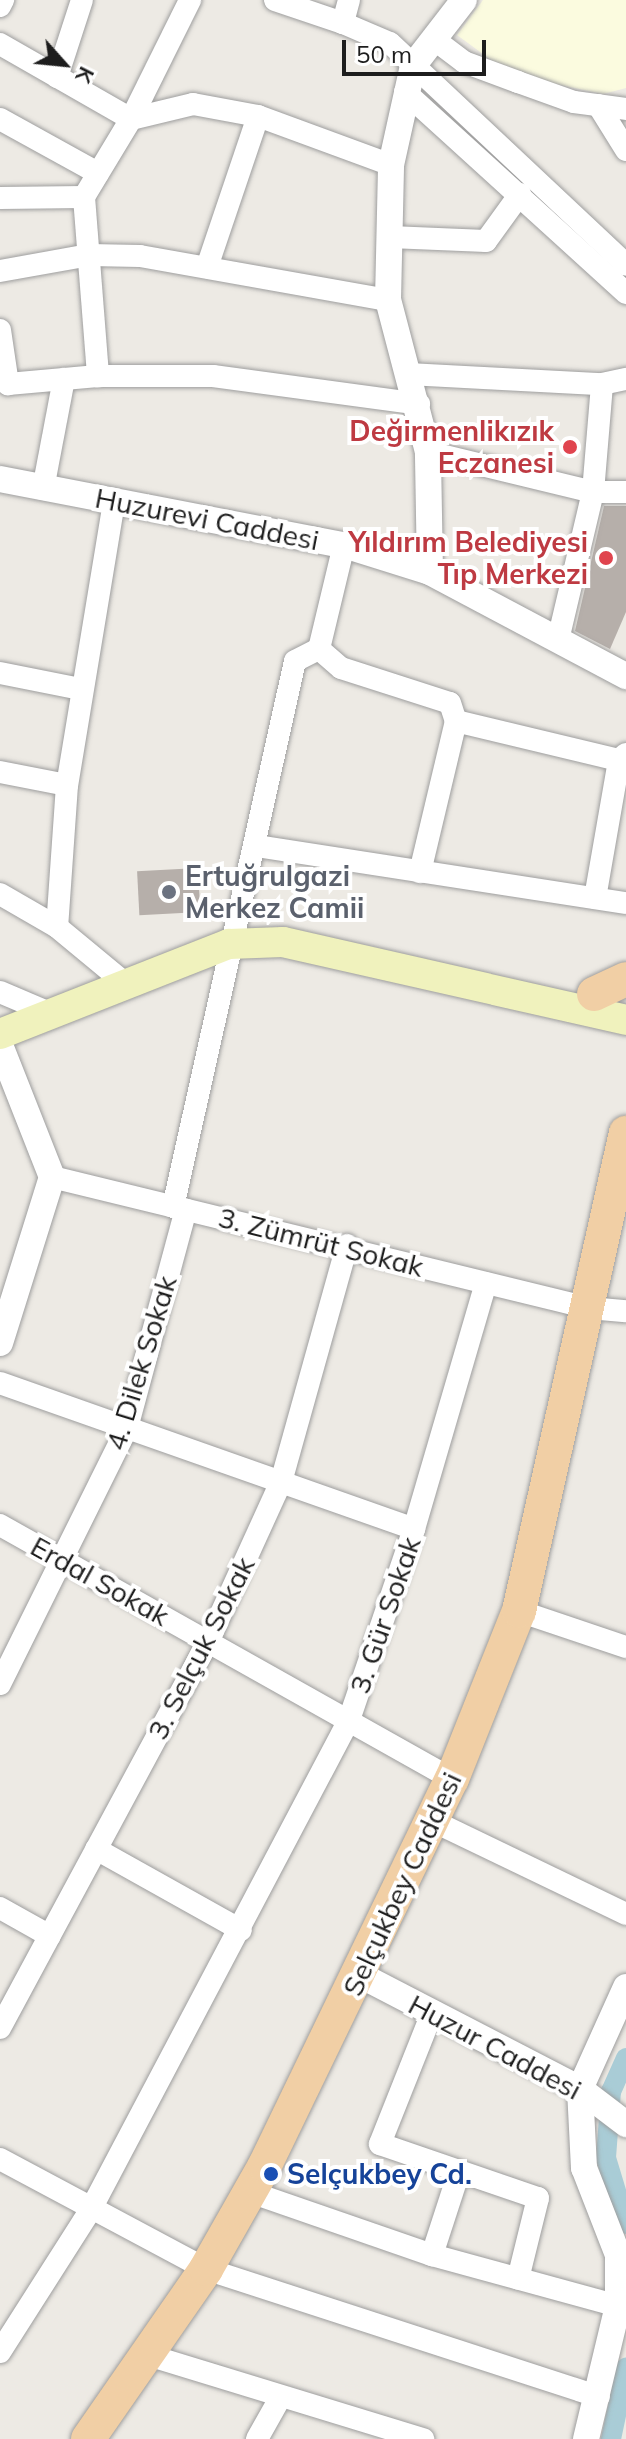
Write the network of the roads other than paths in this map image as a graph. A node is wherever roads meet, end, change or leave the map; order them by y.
1 (3, 0) edge
2 (82, 0) edge
3 (190, 0) edge
4 (275, 0) edge
5 (349, 0) edge
6 (464, 0) edge
7 (0, 6) edge
8 (343, 23) junction
9 (435, 40) junction
10 (0, 44) edge
11 (413, 66) junction
12 (57, 77) junction
13 (405, 92) junction
14 (598, 105) junction
15 (626, 109) edge
16 (258, 116) junction
17 (0, 119) edge
18 (131, 119) junction
19 (626, 150) edge
20 (391, 165) junction
21 (98, 173) junction
22 (520, 194) junction
23 (84, 197) junction
24 (0, 198) edge
25 (390, 237) junction
26 (89, 255) junction
27 (626, 265) edge
28 (207, 267) junction
29 (0, 271) edge
30 (626, 293) edge
31 (388, 300) junction
32 (1, 340) edge
33 (408, 374) junction
34 (98, 376) junction
35 (64, 379) junction
36 (626, 379) edge
37 (602, 384) junction
38 (419, 404) junction
39 (428, 452) junction
40 (0, 479) edge
41 (43, 489) junction
42 (593, 492) junction
43 (626, 492) edge
44 (114, 502) junction
45 (344, 545) junction
46 (430, 572) junction
47 (558, 640) junction
48 (319, 649) junction
49 (0, 673) edge
50 (626, 676) edge
51 (80, 689) junction
52 (456, 721) junction
53 (622, 757) edge
54 (0, 772) edge
55 (67, 785) junction
56 (257, 846) junction
57 (420, 872) junction
58 (0, 894) edge
59 (595, 898) junction
60 (626, 903) edge
61 (57, 927) junction
62 (229, 944) junction
63 (626, 979) edge
64 (127, 985) junction
65 (496, 987) junction
66 (0, 992) edge
67 (610, 997) edge
68 (52, 1014) junction
69 (626, 1020) edge
70 (0, 1034) edge
71 (0, 1045) edge
72 (626, 1133) edge
73 (52, 1177) junction
74 (180, 1208) junction
75 (626, 1235) edge
76 (347, 1245) junction
77 (486, 1283) junction
78 (593, 1292) junction
79 (626, 1311) edge
80 (0, 1343) edge
81 (0, 1383) edge
82 (127, 1428) junction
83 (281, 1482) junction
84 (0, 1525) edge
85 (414, 1529) junction
86 (65, 1561) junction
87 (519, 1611) junction
88 (208, 1642) junction
89 (626, 1647) edge
90 (0, 1684) edge
91 (349, 1720) junction
92 (452, 1779) junction
93 (433, 1821) junction
94 (96, 1849) junction
95 (0, 1908) edge
96 (626, 1914) edge
97 (241, 1930) junction
98 (50, 1936) junction
99 (360, 1975) junction
100 (626, 1987) edge
101 (432, 2013) junction
102 (0, 2028) edge
103 (586, 2094) junction
104 (626, 2124) edge
105 (0, 2159) edge
106 (459, 2172) junction
107 (250, 2192) junction
108 (91, 2209) junction
109 (432, 2255) junction
110 (206, 2269) junction
111 (518, 2279) junction
112 (618, 2306) junction
113 (0, 2352) edge
114 (148, 2355) junction
115 (599, 2397) junction
116 (280, 2398) junction
117 (369, 2431) edge
118 (88, 2439) edge
119 (257, 2439) edge
120 (423, 2439) edge
121 (586, 2439) edge

1 - 7 street
2 - 12 street
3 - 18 street
4 - 8 street
5 - 8 street
6 - 9 street
8 - 11 street
9 - 11 street
9 - 14 street
10 - 12 street
11 - 13 street
11 - 27 street
12 - 18 street
13 - 20 street
13 - 22 street
14 - 15 street
14 - 19 street
16 - 18 street
16 - 20 street
16 - 28 street
17 - 21 street
18 - 21 street
20 - 25 street
21 - 23 street
22 - 25 street
22 - 30 street
23 - 24 street
23 - 26 street
25 - 31 street
26 - 28 street
26 - 29 street
26 - 34 street
28 - 31 street
31 - 33 street
32 - 35 street
33 - 37 street
33 - 38 street
34 - 35 street
34 - 38 street
35 - 41 street
36 - 37 street
37 - 42 street
38 - 39 street
39 - 42 street
39 - 46 street
40 - 41 street, Huzurevi Caddesi
41 - 44 street, Huzurevi Caddesi
42 - 43 street
42 - 47 street
44 - 45 street, Huzurevi Caddesi
44 - 51 street
45 - 46 street, Huzurevi Caddesi
45 - 48 street
46 - 47 street, Huzurevi Caddesi
47 - 50 street, Huzurevi Caddesi
48 - 52 street
48 - 56 street, 4. Dilek Sokak
49 - 51 street
51 - 55 street
52 - 53 street
52 - 57 street
53 - 59 street
54 - 55 street
55 - 61 street
56 - 57 street
56 - 62 street, 4. Dilek Sokak
57 - 59 street
58 - 61 street
59 - 60 street
61 - 64 street
62 - 64 main road
62 - 65 main road
62 - 74 street, 4. Dilek Sokak
63 - 67 main road
64 - 68 main road
65 - 67 main road
65 - 69 main road
66 - 68 street
68 - 70 main road
71 - 73 street
72 - 78 main road, Selçukbey Caddesi
73 - 74 street, 3. Zümrüt Sokak
73 - 80 street
74 - 76 street, 3. Zümrüt Sokak
74 - 82 street, 4. Dilek Sokak
75 - 78 main road, Selçukbey Caddesi
76 - 77 street, 3. Zümrüt Sokak
76 - 83 street, 3. Selçuk Sokak
77 - 78 street, 3. Zümrüt Sokak
77 - 85 street, 3. Gür Sokak
78 - 79 street, 3. Zümrüt Sokak
78 - 87 main road, Selçukbey Caddesi
81 - 82 street
82 - 83 street
82 - 86 street, 4. Dilek Sokak
83 - 85 street
83 - 88 street, 3. Selçuk Sokak
84 - 86 street, Erdal Sokak
85 - 91 street, 3. Gür Sokak
86 - 88 street, Erdal Sokak
86 - 90 street, 4. Dilek Sokak
87 - 89 street
87 - 92 main road, Selçukbey Caddesi
88 - 91 street, Erdal Sokak
88 - 94 street, 3. Selçuk Sokak
91 - 92 street, Erdal Sokak
91 - 97 street, 3. Gür Sokak
92 - 93 main road, Selçukbey Caddesi
93 - 96 street
93 - 99 main road, Selçukbey Caddesi
94 - 97 street
94 - 98 street, 3. Selçuk Sokak
95 - 98 street
97 - 108 street, 3. Gür Sokak
98 - 102 street, 3. Selçuk Sokak
99 - 101 street, Huzur Caddesi
99 - 107 main road, Selçukbey Caddesi
100 - 103 street
101 - 103 street, Huzur Caddesi
101 - 106 street
103 - 104 street, Huzur Caddesi
103 - 112 street
105 - 108 street
106 - 109 street
106 - 111 street
107 - 109 street
107 - 110 main road, Selçukbey Caddesi
108 - 110 street
108 - 113 street, 3. Gür Sokak
109 - 111 street
110 - 114 main road, Selçukbey Caddesi
110 - 115 street
111 - 112 street
112 - 115 street
114 - 116 street
114 - 118 main road, Selçukbey Caddesi
115 - 121 street
116 - 117 street
116 - 119 street
117 - 120 street

